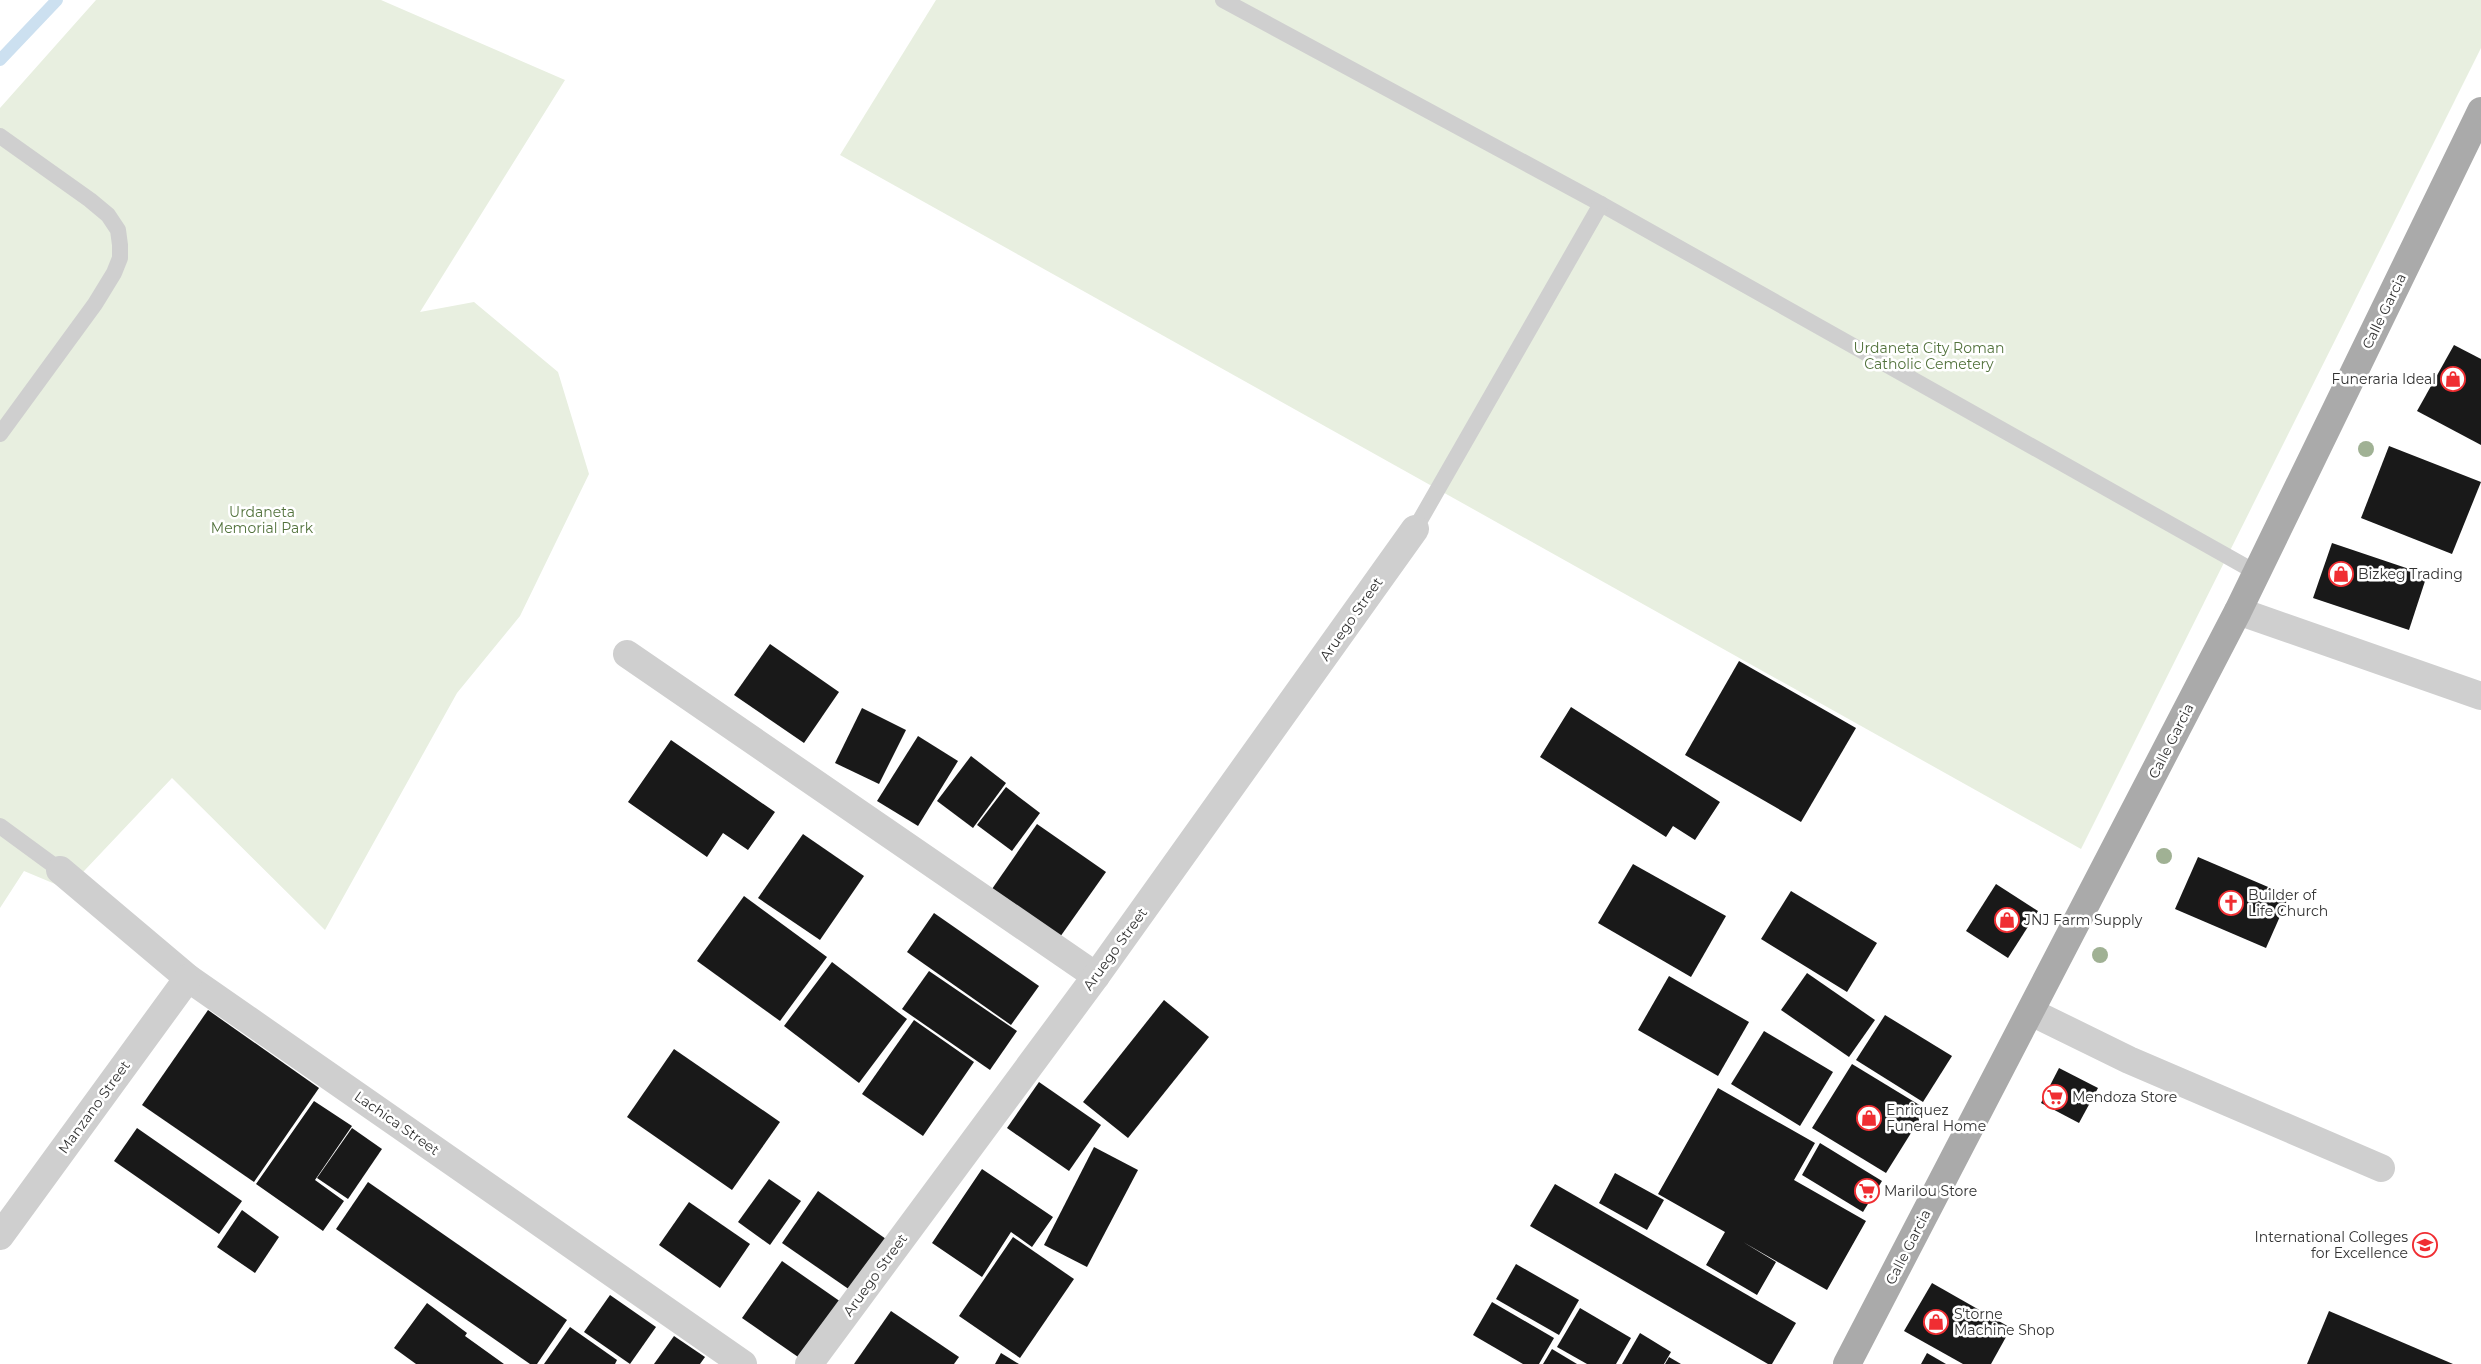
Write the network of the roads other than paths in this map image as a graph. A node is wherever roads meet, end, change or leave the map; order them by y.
1 (1223, 0) edge
2 (2481, 111) edge
3 (0, 136) edge
4 (1601, 204) junction
5 (0, 434) edge
6 (1415, 529) joint
7 (2257, 572) junction
8 (2238, 611) junction
9 (626, 654) dead end
10 (2481, 696) edge
11 (0, 826) edge
12 (60, 870) joint
13 (1096, 976) junction
14 (188, 978) junction
15 (2031, 1012) junction
16 (2382, 1168) dead end
17 (0, 1236) edge
18 (743, 1364) edge
19 (809, 1364) edge
20 (1847, 1364) edge

1 - 4 lane
2 - 7 main road, Calle Garcia
3 - 5 lane
4 - 6 lane
4 - 7 lane
6 - 13 street, Aruego Street
7 - 8 main road, Calle Garcia
8 - 10 street
8 - 15 main road, Calle Garcia
9 - 13 street
11 - 12 lane
12 - 14 street, Lachica Street
13 - 19 street, Aruego Street
14 - 17 street, Manzano Street
14 - 18 street, Lachica Street
15 - 16 street
15 - 20 main road, Calle Garcia

